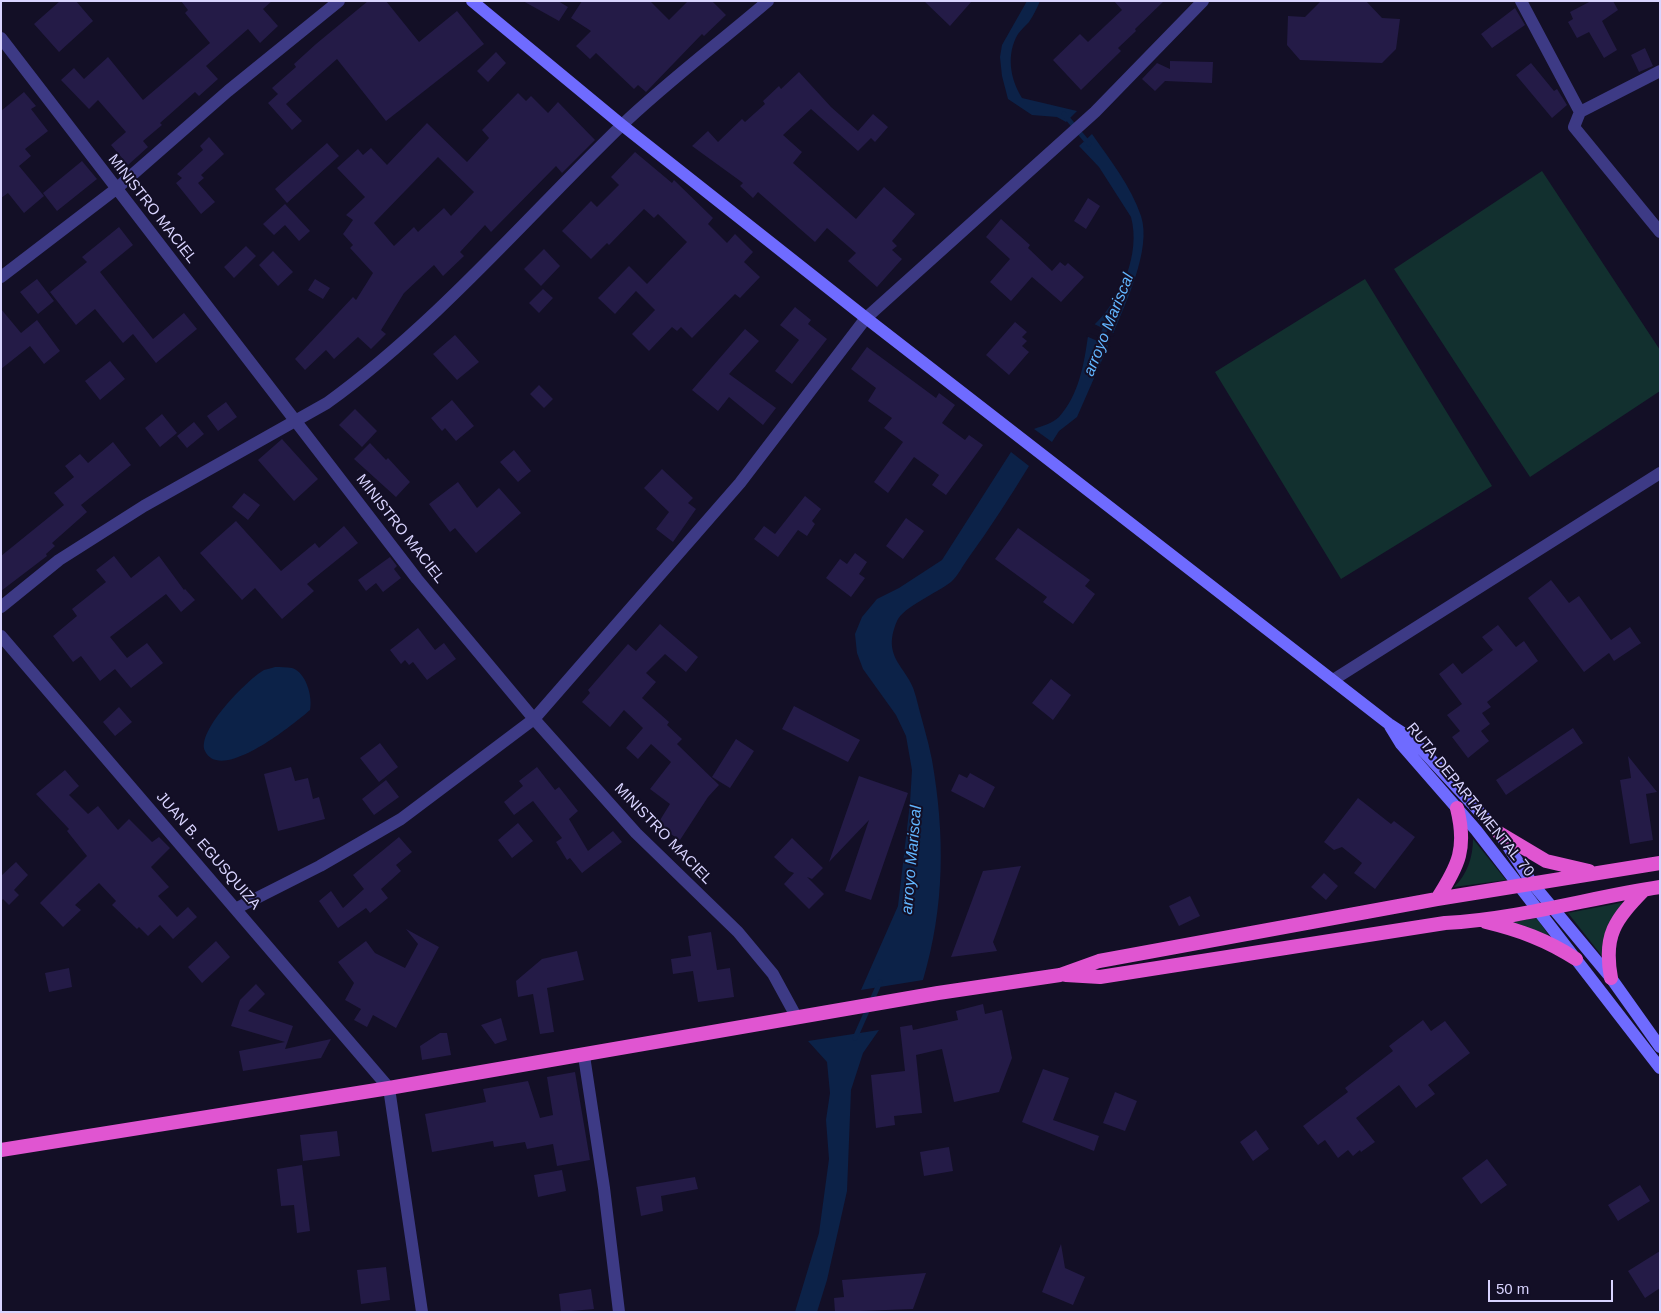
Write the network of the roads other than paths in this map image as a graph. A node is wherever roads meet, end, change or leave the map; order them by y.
1 (339, 1) edge
2 (472, 1) edge
3 (768, 1) edge
4 (1203, 1) edge
5 (1520, 1) edge
6 (1, 38) edge
7 (1660, 70) edge
8 (1580, 112) junction
9 (622, 126) junction
10 (116, 189) junction
11 (1660, 232) edge
12 (1, 277) edge
13 (866, 318) junction
14 (297, 420) junction
15 (1660, 472) edge
16 (1, 607) edge
17 (1, 636) edge
18 (1333, 680) junction
19 (534, 719) junction
20 (1389, 724) junction
21 (1457, 808) junction
22 (1499, 833) junction
23 (1660, 863) edge
24 (1600, 871) junction
25 (1532, 883) junction
26 (1518, 886) junction
27 (1660, 887) edge
28 (1644, 890) junction
29 (1437, 899) junction
30 (237, 908) junction
31 (1553, 909) junction
32 (1538, 912) junction
33 (1480, 921) junction
34 (1576, 959) junction
35 (1060, 975) junction
36 (1611, 978) junction
37 (802, 1017) junction
38 (1660, 1047) edge
39 (584, 1056) junction
40 (1660, 1068) edge
41 (389, 1088) junction
42 (1, 1150) edge
43 (422, 1312) edge
44 (619, 1312) edge

1 - 10 street
2 - 9 main road
3 - 9 street
4 - 13 street
5 - 8 street
6 - 10 street, MINISTRO MACIEL
7 - 8 street
8 - 11 street
9 - 13 main road
9 - 14 street
10 - 12 street
10 - 14 street, MINISTRO MACIEL
13 - 18 main road
13 - 19 street
14 - 16 street
14 - 19 street, MINISTRO MACIEL
15 - 18 street
17 - 30 street, JUAN B. EGUSQUIZA
18 - 20 main road
19 - 30 street
19 - 37 street, MINISTRO MACIEL
20 - 21 main road, RUTA DEPARTAMENTAL 70
20 - 22 main road, RUTA DEPARTAMENTAL 70
21 - 26 main road, RUTA DEPARTAMENTAL 70
21 - 29 highway
22 - 24 highway
22 - 25 main road, RUTA DEPARTAMENTAL 70
23 - 24 highway
24 - 25 highway
25 - 26 highway
25 - 31 main road, RUTA DEPARTAMENTAL 70
26 - 29 highway
26 - 32 main road, RUTA DEPARTAMENTAL 70
27 - 28 highway
28 - 31 highway
28 - 36 highway
29 - 35 highway
30 - 41 street, JUAN B. EGUSQUIZA
31 - 32 highway
31 - 36 main road, RUTA DEPARTAMENTAL 70
32 - 33 highway
32 - 34 main road, RUTA DEPARTAMENTAL 70
33 - 34 highway
33 - 35 highway
34 - 40 main road, RUTA DEPARTAMENTAL 70
35 - 37 highway
36 - 38 main road, RUTA DEPARTAMENTAL 70
37 - 39 highway
39 - 41 highway
39 - 44 street
41 - 42 highway
41 - 43 street

